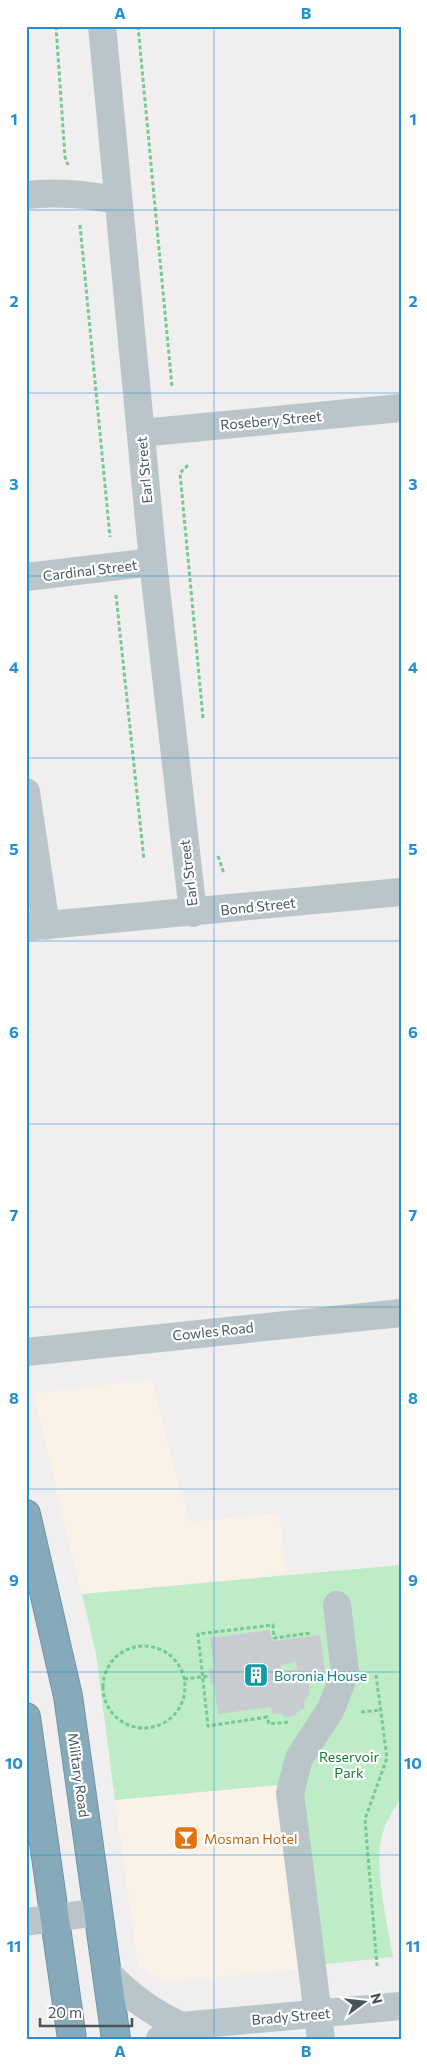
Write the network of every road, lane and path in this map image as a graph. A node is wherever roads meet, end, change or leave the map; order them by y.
1 (56, 26) edge
2 (102, 26) edge
3 (138, 26) edge
4 (77, 193) junction
5 (26, 194) edge
6 (118, 200) junction
7 (172, 387) dead end
8 (401, 408) edge
9 (141, 432) junction
10 (188, 465) dead end
11 (153, 562) junction
12 (113, 567) junction
13 (26, 577) edge
14 (204, 725) dead end
15 (26, 792) edge
16 (216, 849) dead end
17 (144, 860) dead end
18 (224, 874) dead end
19 (401, 892) edge
20 (193, 913) junction
21 (36, 926) edge
22 (401, 1313) edge
23 (26, 1352) edge
24 (26, 1514) edge
25 (337, 1605) dead end
26 (341, 1640) junction
27 (375, 1672) dead end
28 (210, 1676) dead end
29 (203, 1677) junction
30 (184, 1679) junction
31 (380, 1710) junction
32 (26, 1717) edge
33 (326, 1718) junction
34 (98, 1912) junction
35 (55, 1918) junction
36 (26, 1922) edge
37 (377, 1966) dead end
38 (107, 1973) junction
39 (401, 2006) edge
40 (320, 2026) edge
41 (171, 2032) edge
42 (72, 2039) edge
43 (116, 2039) edge

1 - 4 path
2 - 6 street, Earl Street
3 - 7 path
4 - 5 street
4 - 6 street
4 - 12 path
6 - 9 street, Earl Street
8 - 9 street, Rosebery Street
9 - 11 street, Earl Street
10 - 14 path
11 - 12 street, Cardinal Street
11 - 20 street, Earl Street
12 - 13 street, Cardinal Street
12 - 17 path
15 - 21 street
16 - 18 path
19 - 20 street, Bond Street
20 - 21 street, Bond Street
22 - 23 street, Cowles Road
24 - 34 highway, Military Road
25 - 26 street
26 - 29 path
26 - 33 street
27 - 31 path
28 - 29 path
29 - 30 path
29 - 33 path
30 - 30 path
31 - 33 path
31 - 37 path
32 - 35 highway
33 - 40 street
34 - 35 street
34 - 38 highway, Military Road
35 - 36 street
35 - 42 highway
38 - 41 street, Brady Street
38 - 43 highway, Military Road
39 - 40 street, Brady Street
40 - 41 street, Brady Street

